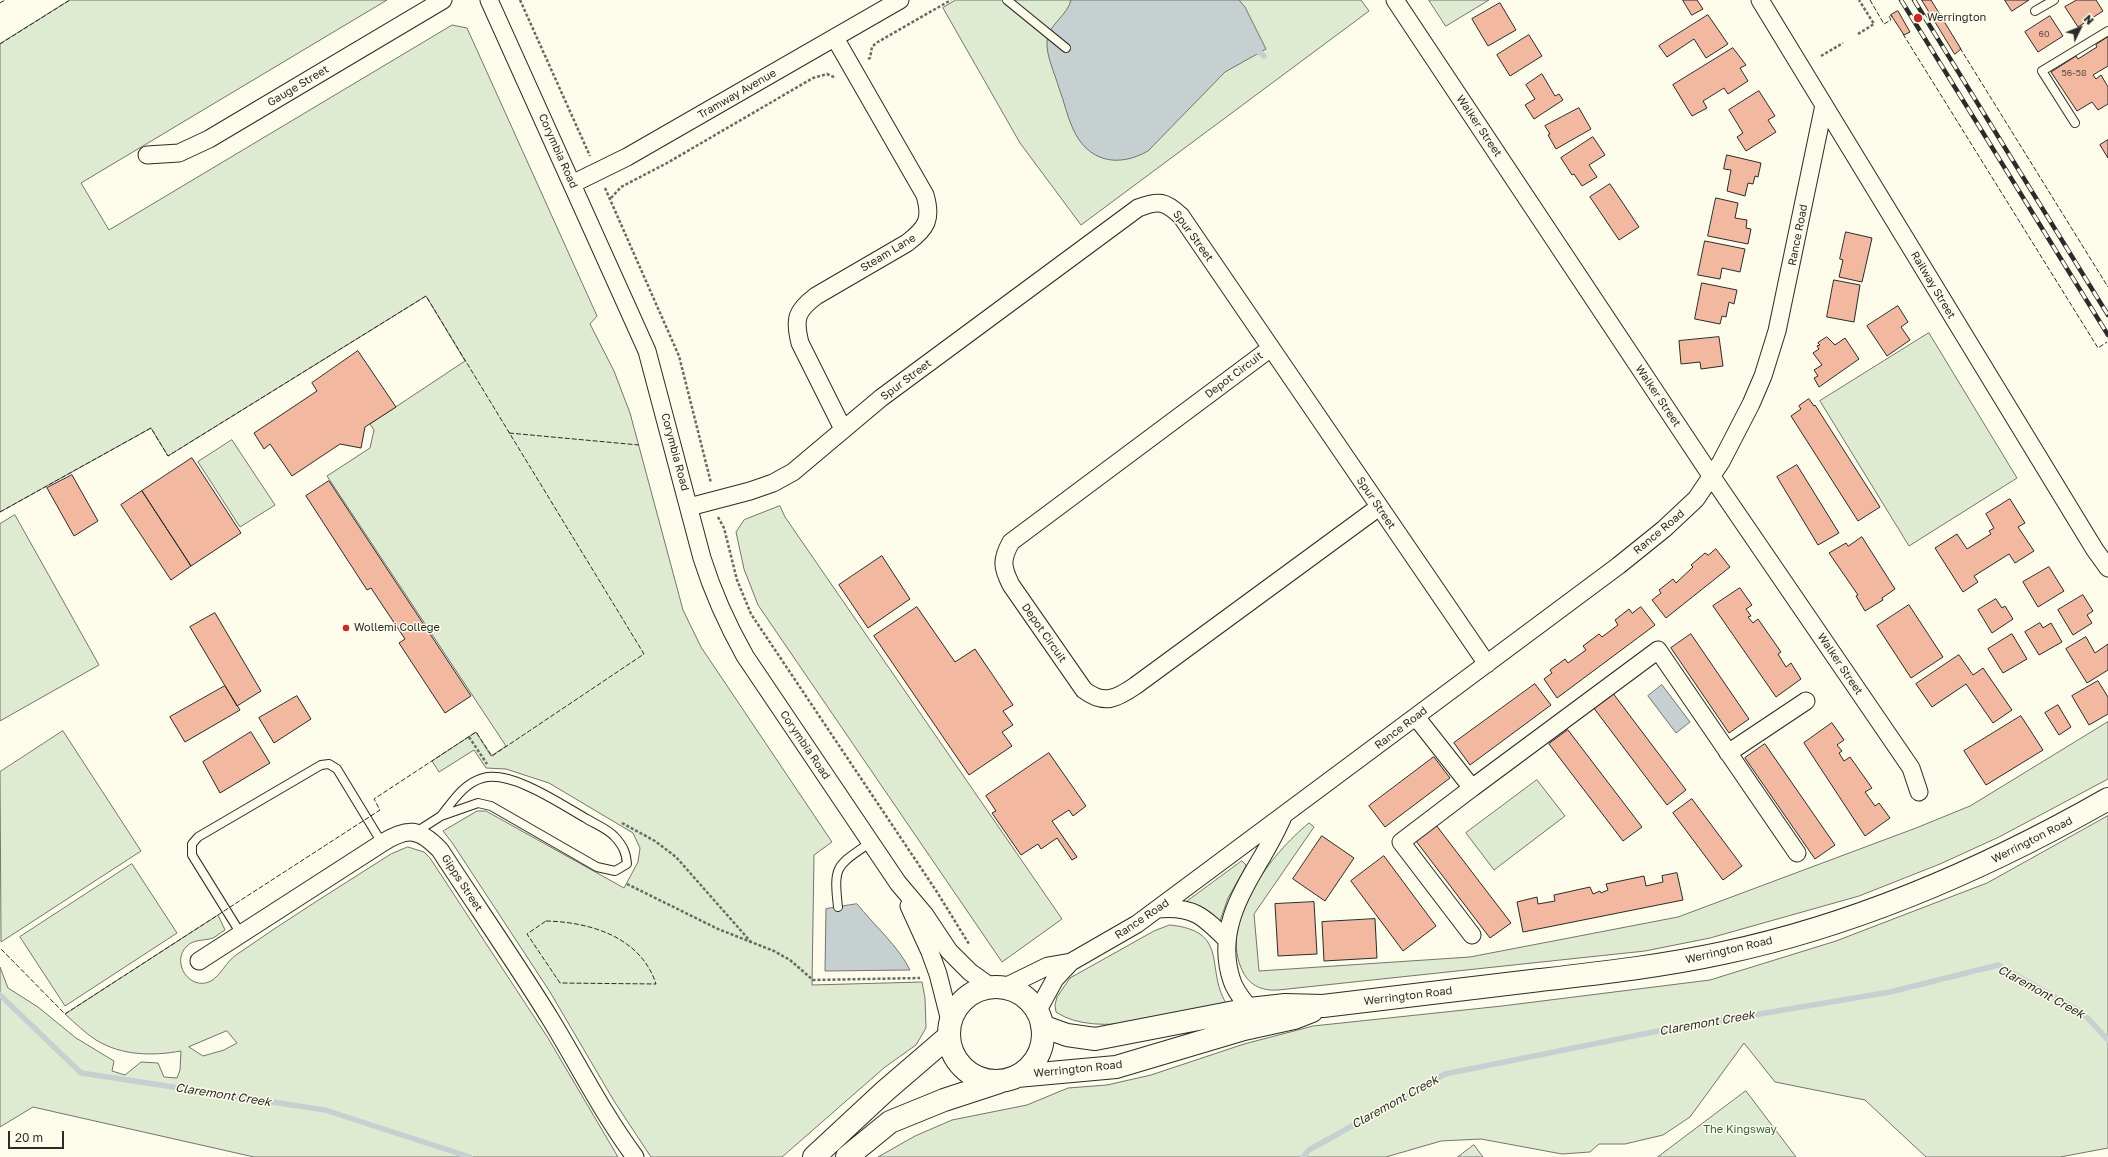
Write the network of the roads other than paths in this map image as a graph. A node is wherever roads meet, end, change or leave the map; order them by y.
1 (443, 0) edge
2 (489, 0) edge
3 (900, 0) edge
4 (1007, 0) edge
5 (1395, 0) edge
6 (1760, 0) edge
7 (2054, 0) edge
8 (2035, 12) dead end
9 (2108, 31) edge
10 (835, 38) junction
11 (1066, 48) dead end
12 (1824, 106) junction
13 (2075, 123) dead end
14 (147, 155) dead end
15 (572, 184) junction
16 (1271, 348) junction
17 (843, 429) junction
18 (1712, 477) junction
19 (689, 507) junction
20 (1379, 508) junction
21 (2108, 568) edge
22 (1487, 664) junction
23 (1806, 702) dead end
24 (1416, 717) junction
25 (1728, 753) junction
26 (1472, 788) junction
27 (1919, 792) dead end
28 (2108, 799) edge
29 (1285, 814) junction
30 (441, 816) junction
31 (416, 832) junction
32 (871, 842) junction
33 (382, 843) junction
34 (1797, 853) dead end
35 (898, 882) junction
36 (838, 907) dead end
37 (1158, 909) junction
38 (241, 934) junction
39 (1472, 935) dead end
40 (1226, 939) junction
41 (199, 961) dead end
42 (1071, 962) junction
43 (997, 988) junction
44 (1323, 1006) junction
45 (1250, 1009) junction
46 (1039, 1019) junction
47 (950, 1029) junction
48 (1010, 1078) junction
49 (635, 1157) edge
50 (814, 1157) edge
51 (848, 1157) edge

1 - 14 street, Gauge Street
2 - 15 street, Corymbia Road
3 - 10 street, Tramway Avenue
4 - 11 lane
5 - 18 street, Walker Street
6 - 12 street, Railway Street
7 - 8 lane
9 - 13 lane
10 - 15 street, Tramway Avenue
10 - 17 street, Steam Lane
12 - 18 street, Rance Road
12 - 21 street, Railway Street
15 - 19 street, Corymbia Road
16 - 17 street, Spur Street
16 - 20 street, Spur Street
16 - 20 street, Depot Circuit
17 - 19 street, Spur Street
18 - 22 street, Rance Road
18 - 27 street, Walker Street
19 - 32 street, Corymbia Road
20 - 22 street, Spur Street
22 - 24 street, Rance Road
23 - 25 street
24 - 26 street
24 - 29 street, Rance Road
25 - 26 street
25 - 34 street
26 - 39 street
28 - 44 main road, Werrington Road
29 - 37 street, Rance Road
29 - 40 street, Rance Road
30 - 30 lane
30 - 31 lane
31 - 33 street
31 - 49 street, Gipps Street
32 - 35 street, Corymbia Road
32 - 36 lane
33 - 38 street
33 - 38 lane
35 - 43 street, Corymbia Road
35 - 47 street, Corymbia Road
37 - 40 street
37 - 42 street, Rance Road
38 - 41 street
40 - 45 street, Rance Road
42 - 43 street, Rance Road
42 - 46 street, Rance Road
43 - 46 main road
43 - 47 main road
44 - 45 main road, Werrington Road
44 - 48 main road, Werrington Road
45 - 46 main road, Werrington Road
46 - 48 main road
47 - 48 main road
47 - 50 main road
48 - 51 main road, Werrington Road

